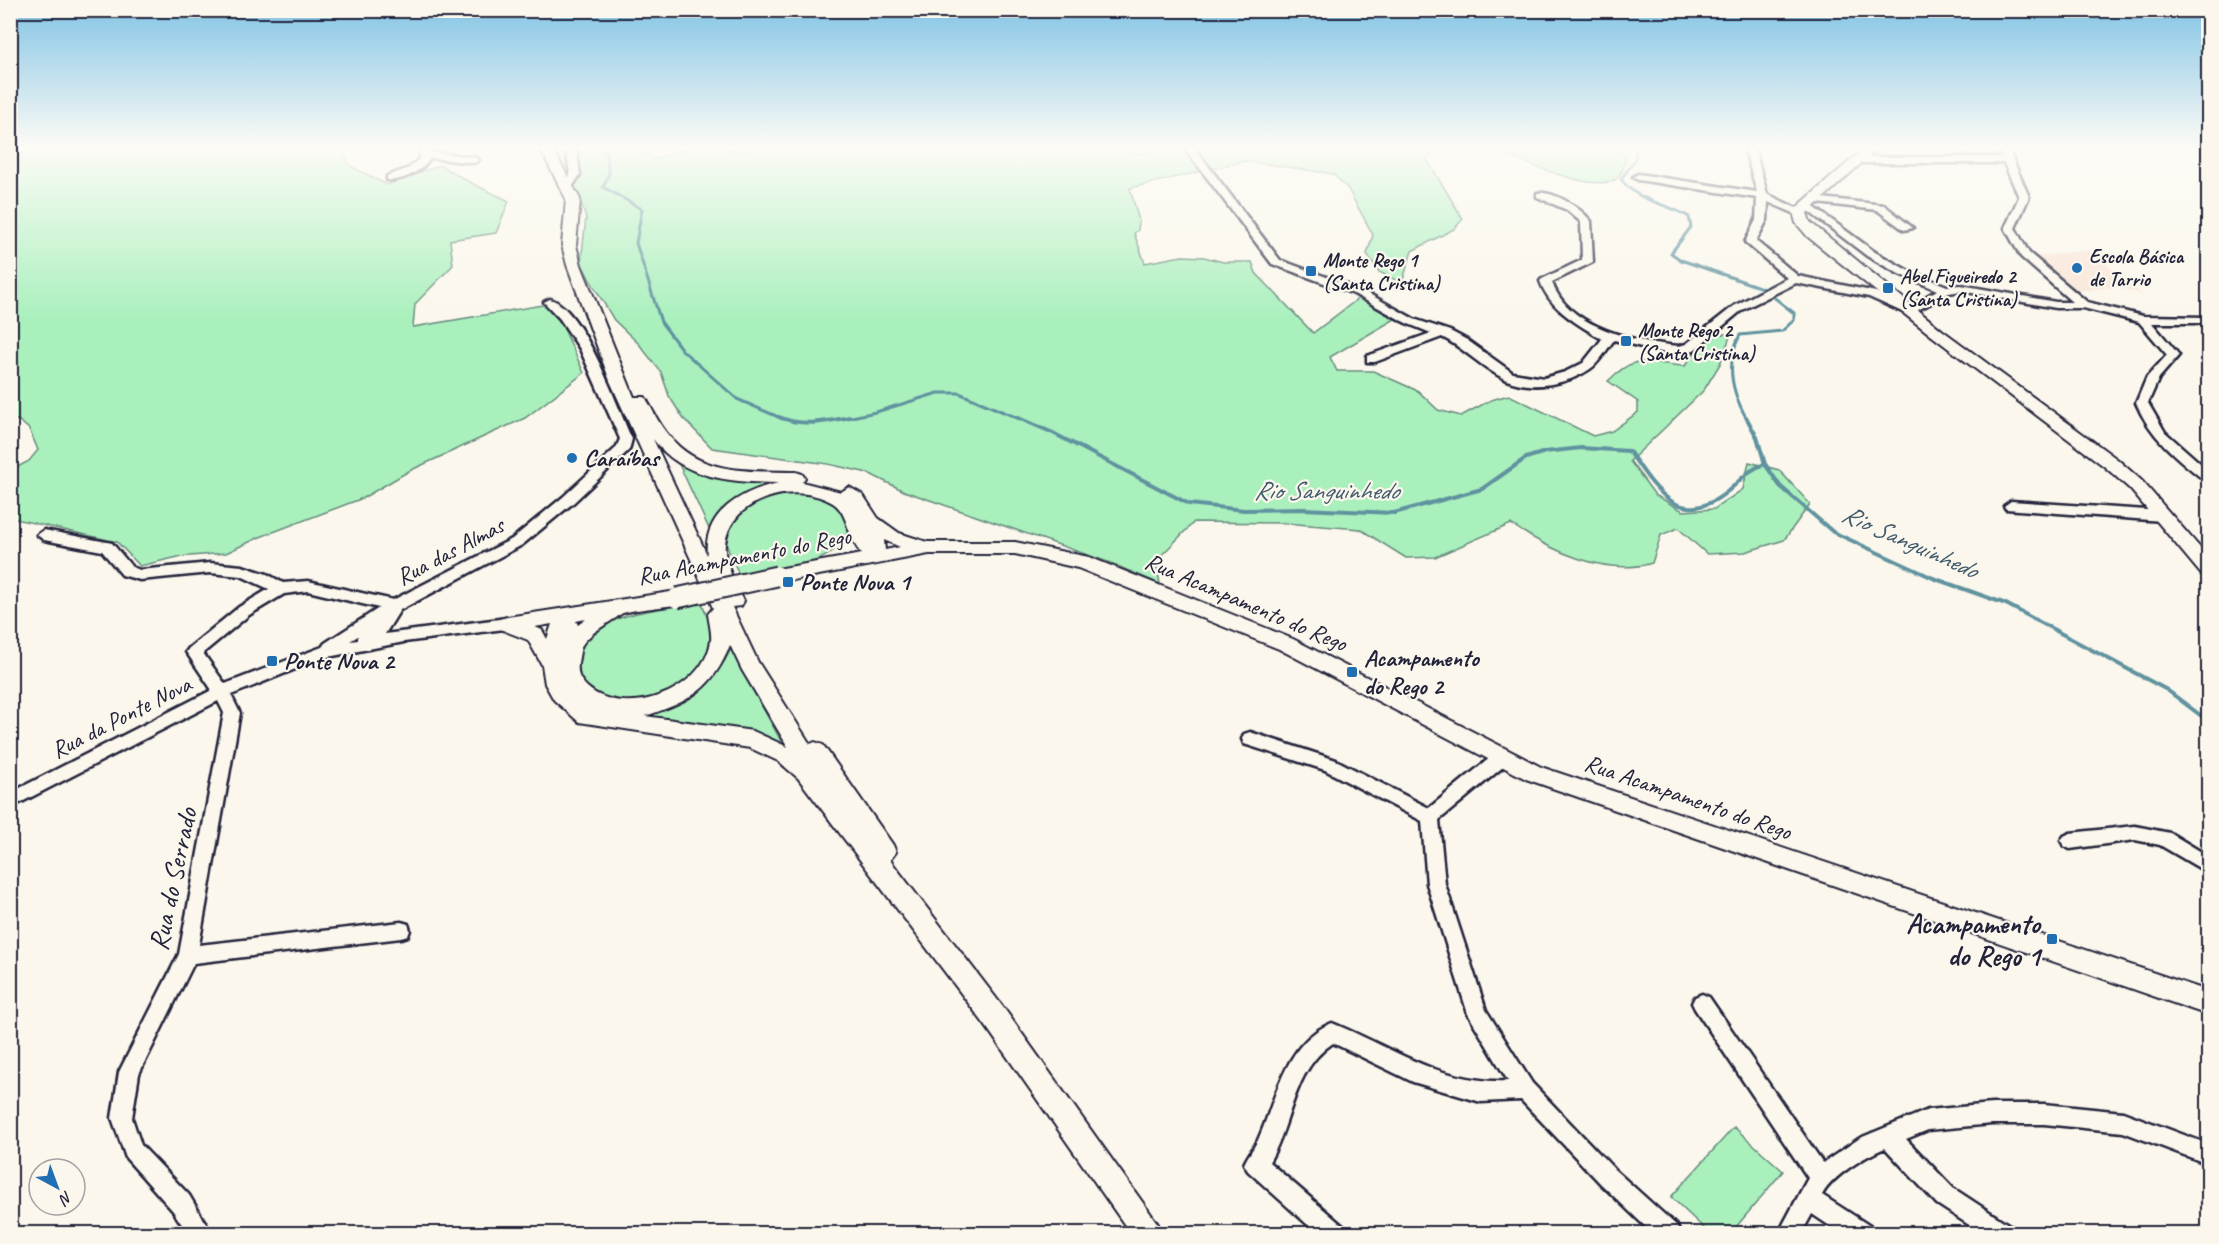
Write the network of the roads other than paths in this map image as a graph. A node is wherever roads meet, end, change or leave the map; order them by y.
1 (573, 204) edge
2 (1232, 204) edge
3 (1562, 204) edge
4 (1763, 204) edge
5 (1798, 204) edge
6 (2021, 204) edge
7 (1807, 206) junction
8 (1908, 228) dead end
9 (1794, 279) junction
10 (1946, 290) junction
11 (550, 302) dead end
12 (2083, 305) junction
13 (1909, 312) junction
14 (595, 316) junction
15 (2143, 319) junction
16 (2208, 320) edge
17 (1441, 333) junction
18 (1608, 338) junction
19 (1371, 359) dead end
20 (637, 399) junction
21 (2208, 476) edge
22 (2011, 506) dead end
23 (2162, 516) junction
24 (864, 528) junction
25 (44, 535) dead end
26 (928, 548) junction
27 (877, 556) junction
28 (700, 560) junction
29 (826, 567) junction
30 (2208, 569) edge
31 (722, 574) junction
32 (281, 589) junction
33 (620, 608) junction
34 (391, 611) junction
35 (565, 616) junction
36 (370, 620) junction
37 (507, 624) junction
38 (404, 636) junction
39 (366, 642) junction
40 (572, 643) junction
41 (321, 653) junction
42 (552, 665) junction
43 (222, 692) junction
44 (1250, 739) dead end
45 (1503, 758) junction
46 (10, 801) edge
47 (1430, 817) junction
48 (2070, 841) dead end
49 (876, 860) junction
50 (2208, 865) edge
51 (401, 930) dead end
52 (188, 955) junction
53 (1701, 1003) dead end
54 (2208, 1003) edge
55 (994, 1016) junction
56 (1525, 1090) junction
57 (1888, 1136) junction
58 (2208, 1154) edge
59 (1820, 1177) junction
60 (1807, 1198) junction
61 (201, 1233) edge
62 (1148, 1233) edge
63 (1335, 1233) edge
64 (1669, 1233) edge
65 (1788, 1233) edge
66 (1862, 1233) edge
67 (2003, 1233) edge

1 - 14 main road
2 - 17 street
3 - 18 street
4 - 9 street
5 - 7 street
6 - 12 street
7 - 8 street
7 - 10 street
7 - 13 main road
9 - 13 street
9 - 18 street
10 - 12 street
10 - 13 street
11 - 34 street, Rua das Almas
12 - 15 street
13 - 23 main road
14 - 20 main road
14 - 28 main road
15 - 16 street
15 - 21 street
17 - 18 street
17 - 19 street
20 - 24 main road
20 - 31 main road
22 - 23 street
23 - 30 main road
24 - 26 main road
24 - 27 main road
24 - 29 main road
24 - 31 main road
25 - 32 street
26 - 27 main road, Rua Acampamento do Rego
26 - 45 main road, Rua Acampamento do Rego
27 - 29 main road, Rua Acampamento do Rego
28 - 40 main road
28 - 49 main road
29 - 33 main road, Rua Acampamento do Rego, bridge
31 - 55 main road
32 - 34 street, Rua das Almas
32 - 43 street, Rua do Serrado
33 - 35 main road, Rua Acampamento do Rego
33 - 40 main road
34 - 36 street
34 - 38 street
34 - 39 street
35 - 37 main road, Rua Acampamento do Rego
35 - 40 main road
35 - 42 main road
36 - 39 street
36 - 41 street
37 - 38 street, Rua Acampamento do Rego
37 - 42 main road
38 - 39 street, Rua Acampamento do Rego
39 - 41 street, Rua Acampamento do Rego
41 - 43 street, Rua Acampamento do Rego
42 - 49 main road
43 - 46 street, Rua da Ponte Nova
43 - 52 street, Rua do Serrado
44 - 47 street
45 - 47 street
45 - 54 main road, Rua Acampamento do Rego
47 - 56 street
48 - 50 street
49 - 55 main road
51 - 52 street
52 - 61 street, Rua do Serrado
53 - 59 street
55 - 62 main road
56 - 63 street
56 - 64 street
57 - 58 street
57 - 59 street
57 - 67 street
59 - 60 street
60 - 65 street
60 - 66 street

